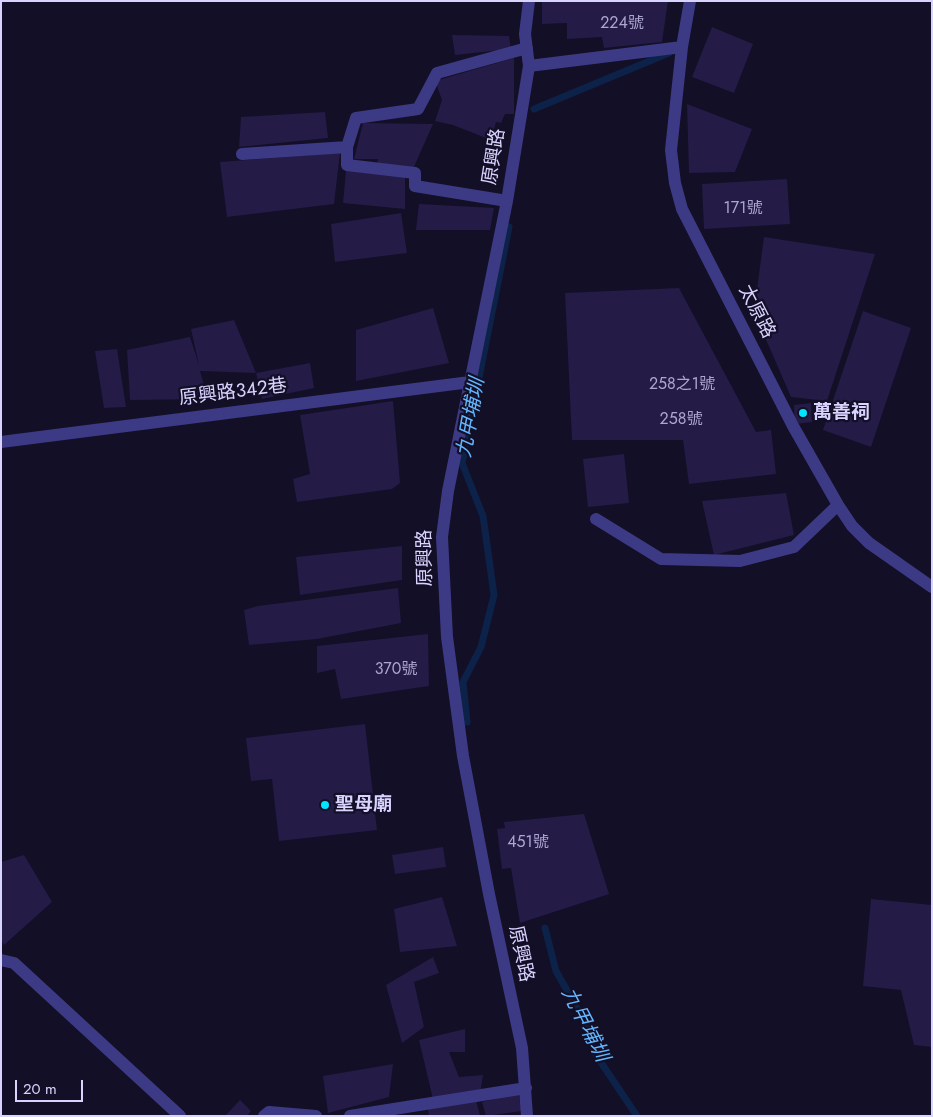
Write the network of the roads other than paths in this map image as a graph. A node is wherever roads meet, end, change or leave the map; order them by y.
1 (529, 1) edge
2 (690, 1) edge
3 (682, 47) junction
4 (527, 48) junction
5 (529, 66) junction
6 (347, 146) junction
7 (242, 154) dead end
8 (507, 201) junction
9 (470, 382) junction
10 (1, 442) edge
11 (838, 505) junction
12 (596, 519) dead end
13 (932, 587) edge
14 (1, 960) edge
15 (526, 1088) junction
16 (180, 1116) edge
17 (264, 1116) edge
18 (316, 1116) edge
19 (350, 1116) edge
20 (527, 1116) edge

1 - 4 street, 原興路
2 - 3 street, 太原路
3 - 5 street
3 - 11 street, 太原路
4 - 5 street, 原興路
4 - 6 street
5 - 8 street, 原興路
6 - 7 street
6 - 8 street
8 - 9 street, 原興路
9 - 10 street, 原興路342巷
9 - 15 street, 原興路
11 - 12 street
11 - 13 street, 太原路
14 - 16 street
15 - 19 street
15 - 20 street, 原興路
17 - 18 street

